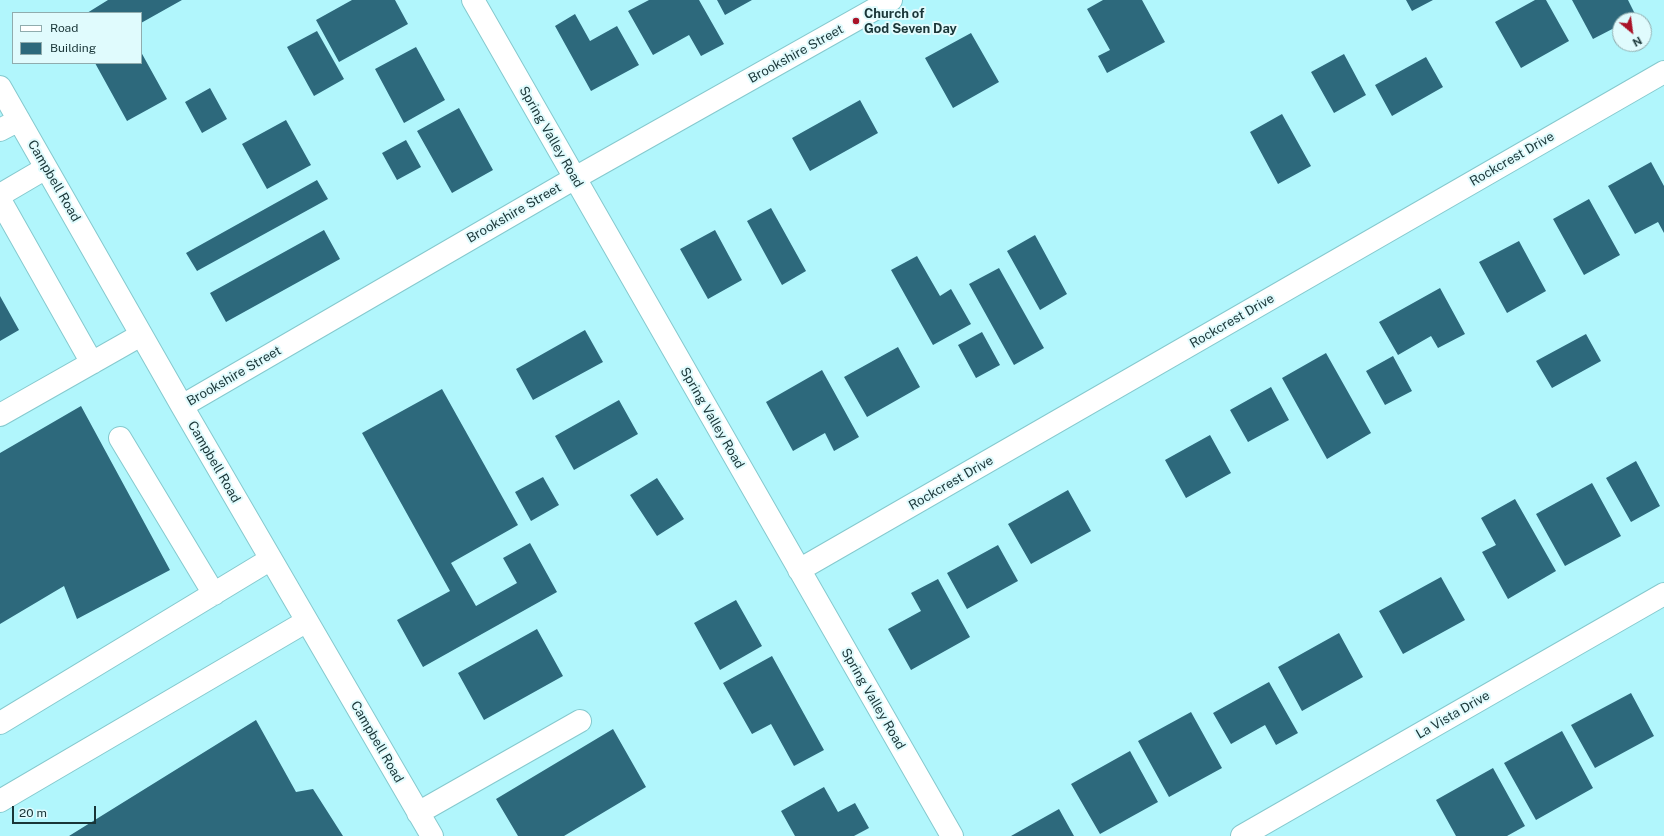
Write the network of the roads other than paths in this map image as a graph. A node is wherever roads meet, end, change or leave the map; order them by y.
1 (473, 0) edge
2 (891, 0) edge
3 (1664, 72) edge
4 (0, 87) edge
5 (9, 125) edge
6 (46, 168) junction
7 (575, 178) junction
8 (0, 196) edge
9 (0, 200) edge
10 (141, 335) junction
11 (92, 363) junction
12 (182, 406) junction
13 (0, 415) edge
14 (120, 438) dead end
15 (271, 559) junction
16 (799, 570) junction
17 (214, 594) junction
18 (1664, 594) edge
19 (307, 621) junction
20 (580, 721) dead end
21 (0, 723) edge
22 (0, 801) edge
23 (418, 813) junction
24 (432, 836) edge
25 (952, 836) edge
26 (1242, 836) edge

1 - 7 street, Spring Valley Road
2 - 7 street, Brookshire Street
3 - 16 street, Rockcrest Drive
4 - 5 street, Campbell Road
5 - 6 street, Campbell Road
6 - 8 street
6 - 10 street, Campbell Road
7 - 12 street, Brookshire Street
7 - 16 street, Spring Valley Road
9 - 11 street
10 - 11 street
10 - 12 street, Campbell Road
11 - 13 street
12 - 15 street, Campbell Road
14 - 17 street
15 - 17 street
15 - 19 street, Campbell Road
16 - 25 street, Spring Valley Road
17 - 21 street
18 - 26 street, La Vista Drive
19 - 22 street
19 - 23 street, Campbell Road
20 - 23 street
23 - 24 street, Campbell Road

